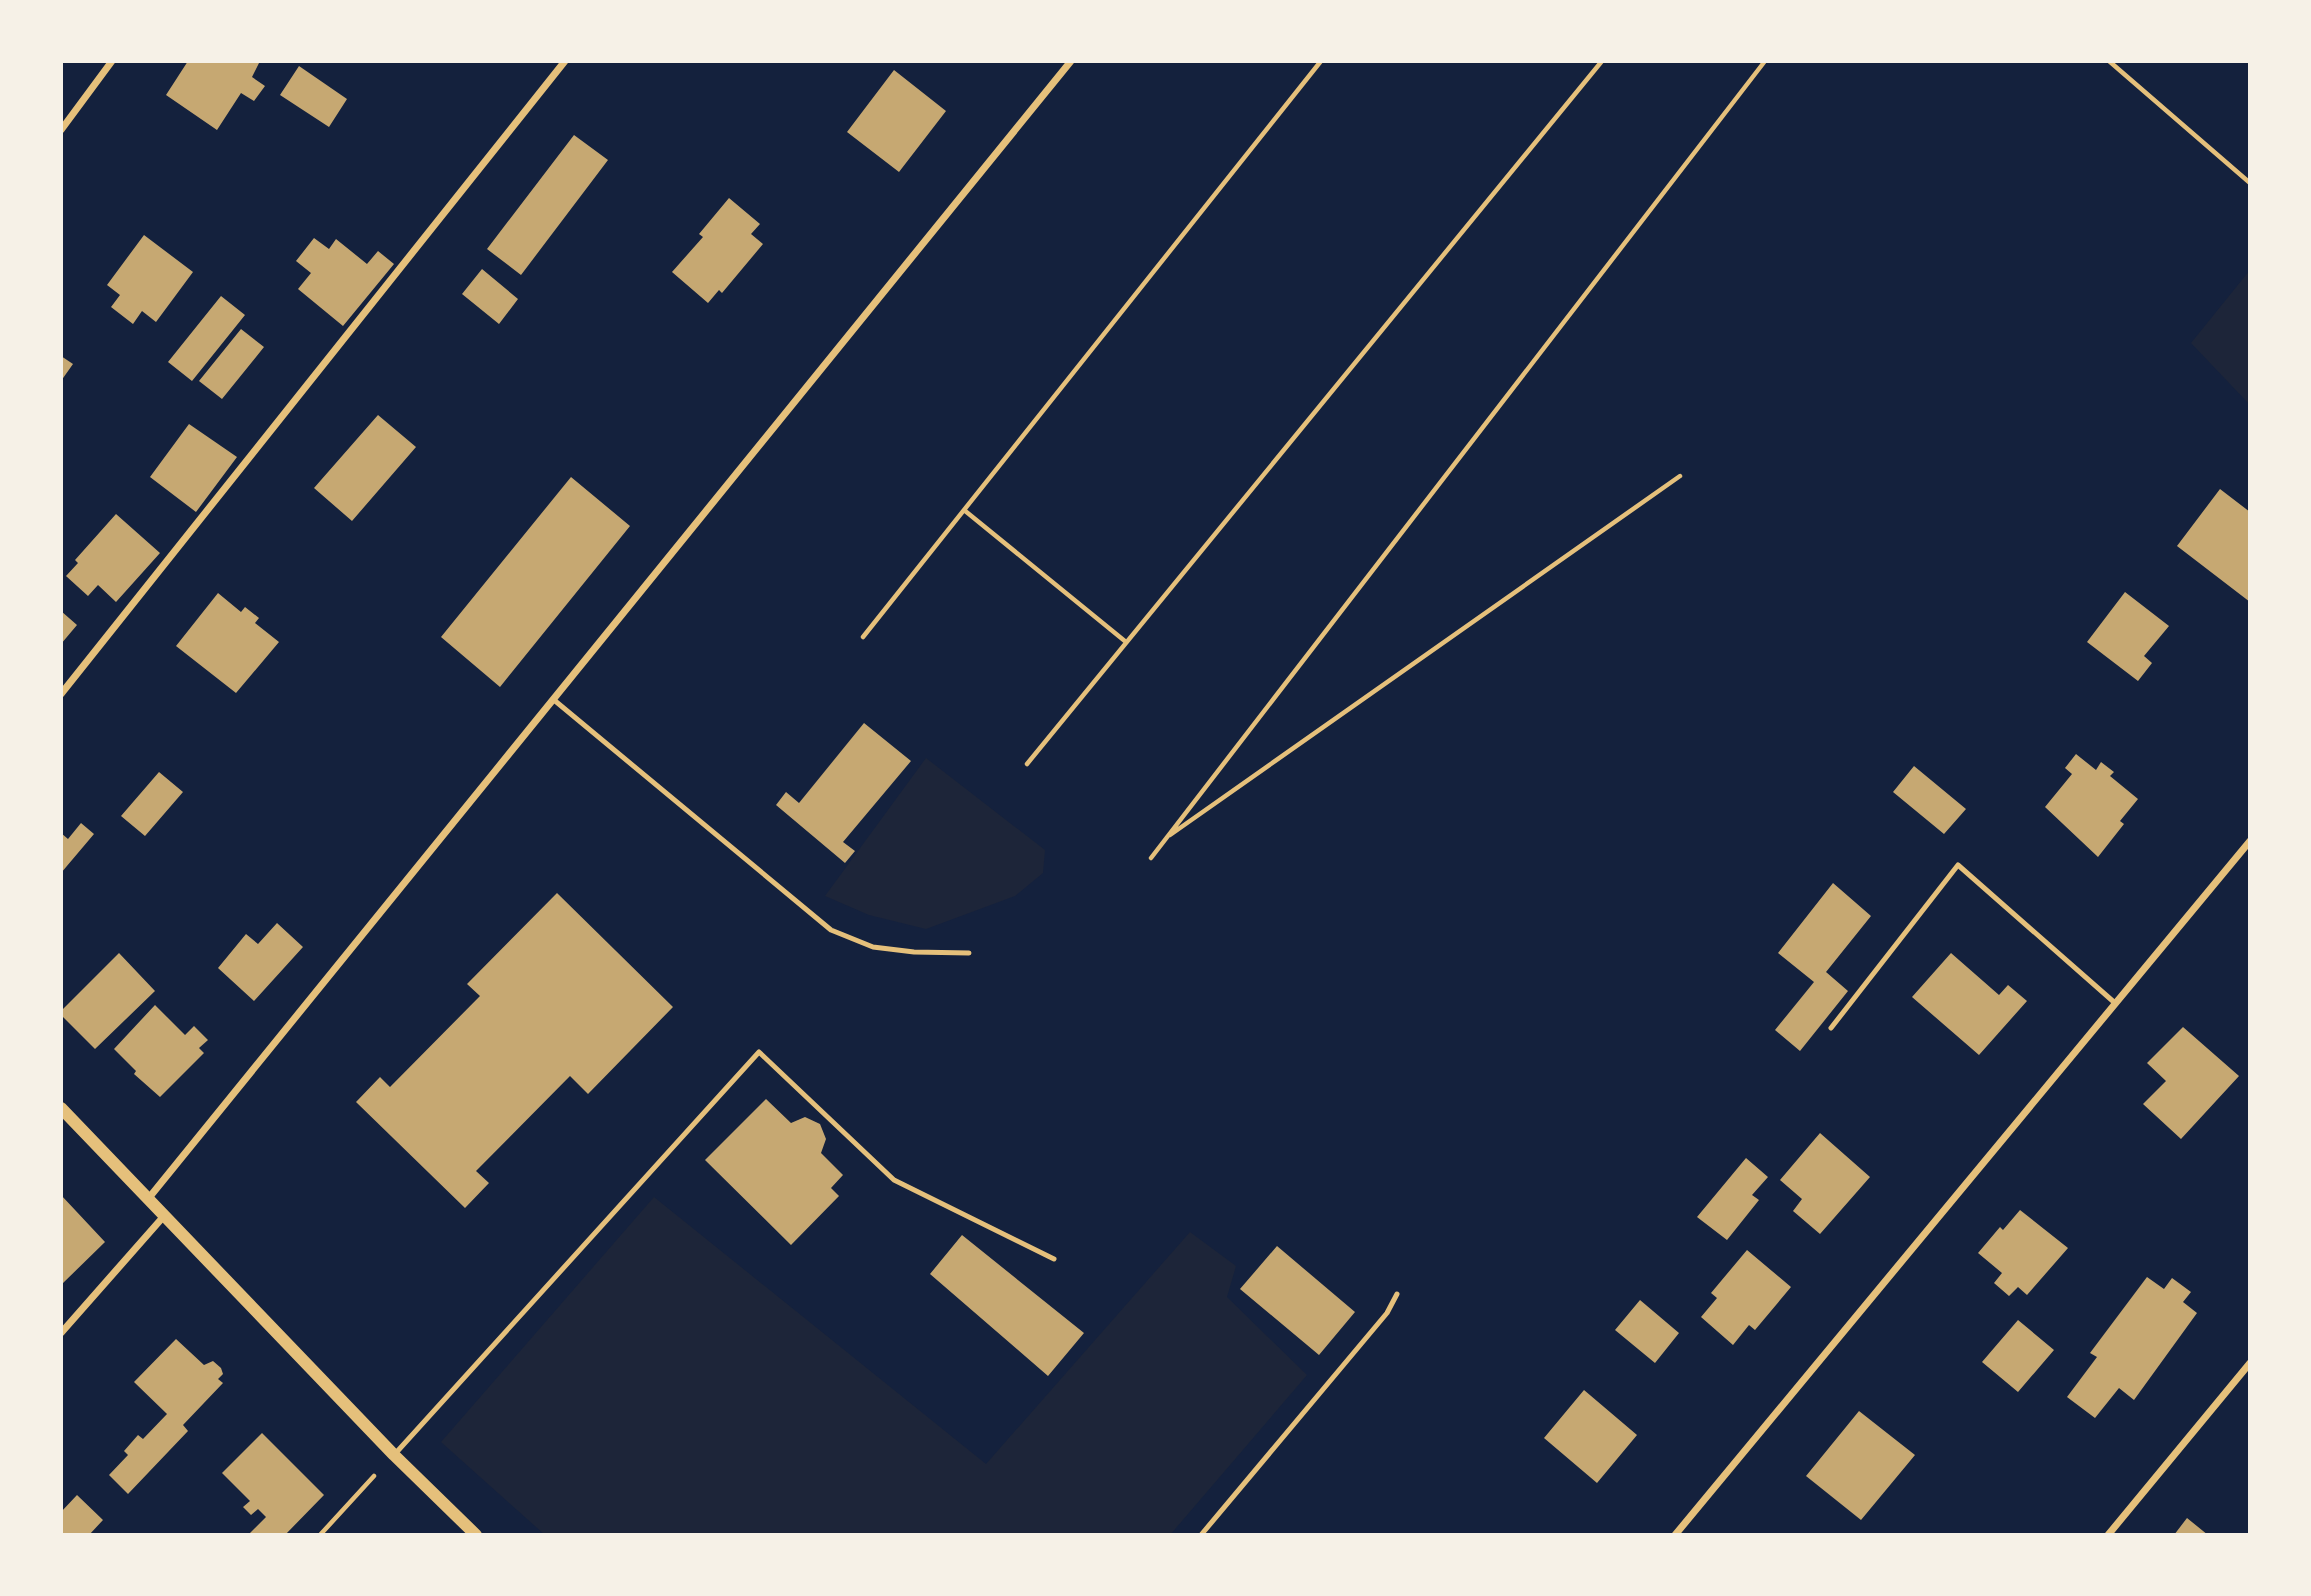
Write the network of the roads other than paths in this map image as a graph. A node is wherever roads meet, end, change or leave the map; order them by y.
1 (112, 61) edge
2 (565, 61) edge
3 (1071, 61) edge
4 (61, 130) edge
5 (61, 694) edge
6 (554, 700) junction
7 (2250, 841) edge
8 (969, 953) dead end
9 (2115, 1003) junction
10 (1831, 1028) dead end
11 (61, 1108) edge
12 (148, 1199) junction
13 (164, 1216) junction
14 (1054, 1259) dead end
15 (1397, 1294) dead end
16 (61, 1333) edge
17 (2250, 1363) edge
18 (394, 1455) junction
19 (476, 1535) edge
20 (1201, 1535) edge
21 (1675, 1535) edge
22 (2108, 1535) edge

1 - 4 street
2 - 5 street
3 - 6 street
6 - 8 lane
6 - 12 street
7 - 9 street
9 - 10 lane
9 - 21 street
11 - 12 street
12 - 13 street
13 - 16 street
13 - 18 street
14 - 18 lane
15 - 20 lane
17 - 22 street
18 - 19 street

